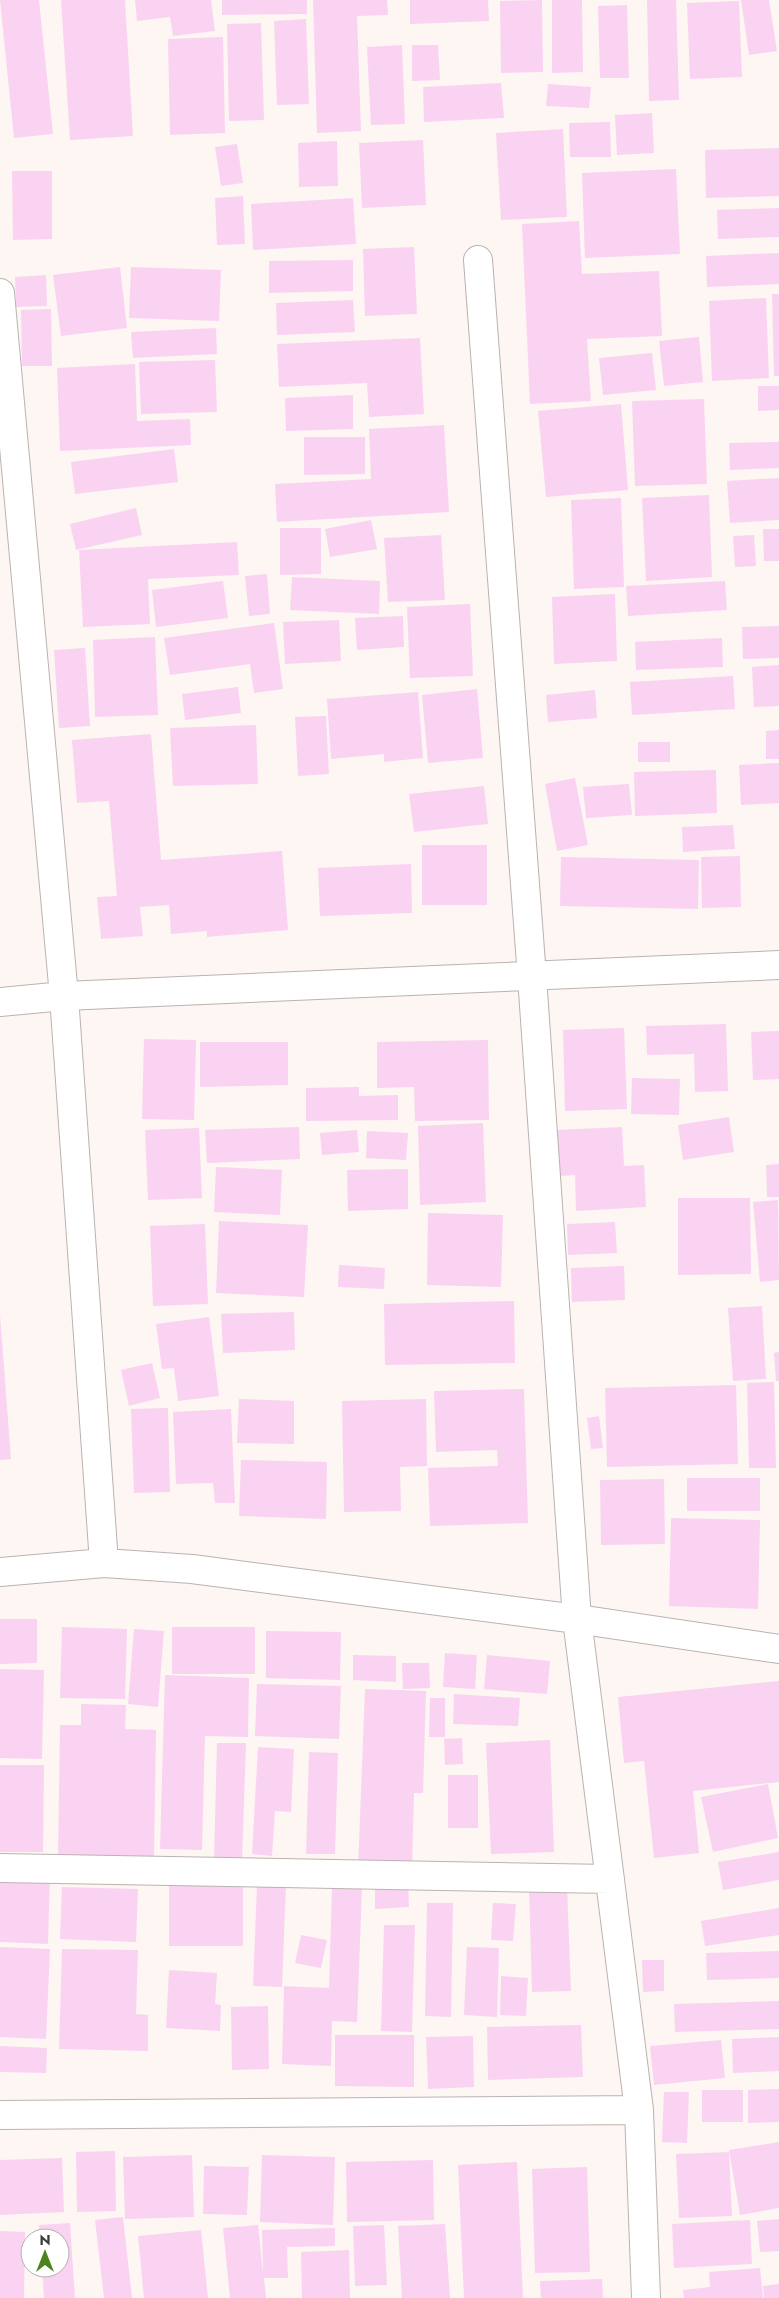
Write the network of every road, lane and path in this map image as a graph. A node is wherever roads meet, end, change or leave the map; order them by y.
1 (478, 260) dead end
2 (0, 293) edge
3 (779, 965) edge
4 (532, 977) junction
5 (64, 996) junction
6 (0, 1002) edge
7 (104, 1563) junction
8 (0, 1572) edge
9 (577, 1619) junction
10 (779, 1649) edge
11 (0, 1868) edge
12 (610, 1878) junction
13 (639, 2110) junction
14 (0, 2115) edge
15 (646, 2298) edge

1 - 4 street
2 - 5 street
3 - 4 street
4 - 5 street
4 - 9 street
5 - 6 street
5 - 7 street
7 - 8 street
7 - 9 street
9 - 10 street
9 - 12 street
11 - 12 street
12 - 13 street
13 - 14 street
13 - 15 street

